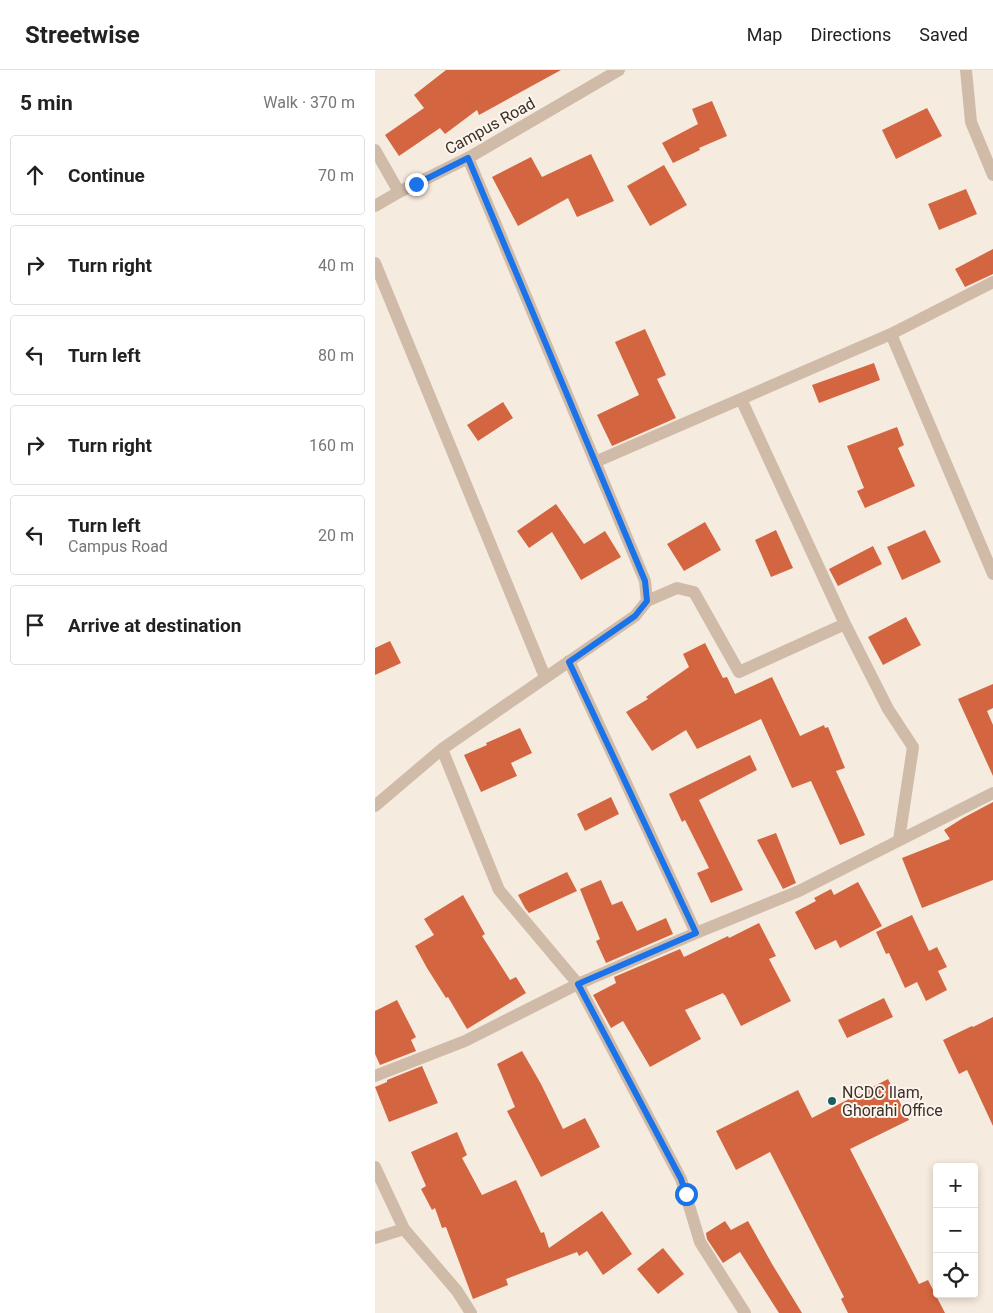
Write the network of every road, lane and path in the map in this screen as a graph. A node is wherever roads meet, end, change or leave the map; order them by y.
1 (619, 70) edge
2 (966, 70) edge
3 (375, 150) edge
4 (468, 158) junction
5 (993, 175) edge
6 (399, 192) junction
7 (375, 206) edge
8 (375, 263) edge
9 (993, 282) edge
10 (891, 334) junction
11 (741, 399) junction
12 (595, 462) junction
13 (993, 574) edge
14 (647, 601) junction
15 (845, 624) junction
16 (569, 662) junction
17 (545, 677) junction
18 (441, 749) junction
19 (993, 793) edge
20 (375, 806) edge
21 (899, 840) junction
22 (696, 933) junction
23 (578, 984) junction
24 (375, 1076) edge
25 (375, 1167) edge
26 (404, 1229) junction
27 (375, 1238) edge
28 (471, 1313) edge
29 (745, 1313) edge

1 - 4 street, Campus Road
2 - 5 street
3 - 6 street
4 - 6 street, Campus Road
4 - 12 street
6 - 7 street, Campus Road
8 - 17 street
9 - 10 street
10 - 11 street
10 - 13 street
11 - 12 street
11 - 15 street
12 - 14 street
14 - 15 street
14 - 16 street
15 - 21 street
16 - 17 street
16 - 22 street
17 - 18 street
18 - 20 street
18 - 23 street
19 - 21 street
21 - 22 street
22 - 23 street
23 - 24 street
23 - 29 street
25 - 26 street
26 - 27 street
26 - 28 street

